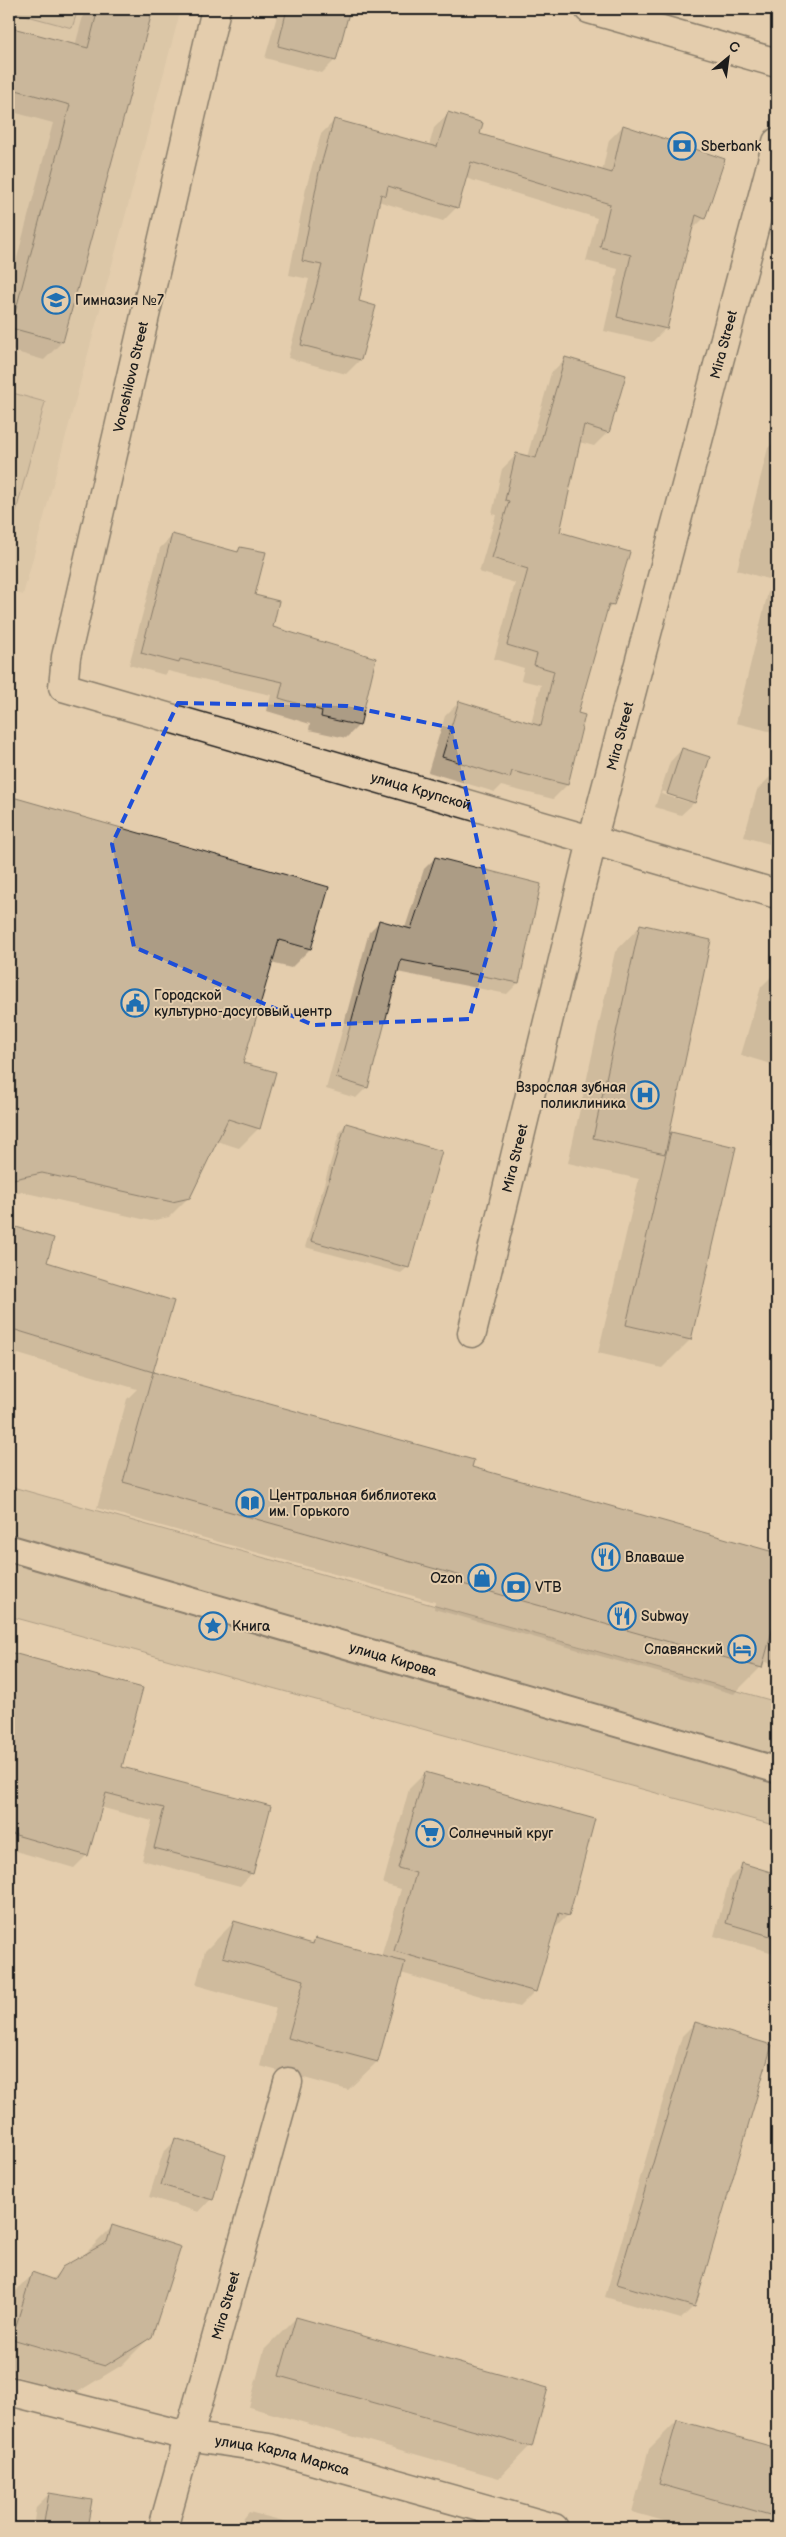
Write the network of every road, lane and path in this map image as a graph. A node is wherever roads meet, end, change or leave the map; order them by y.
1 (216, 9) edge
2 (589, 9) edge
3 (777, 63) edge
4 (777, 142) edge
5 (64, 687) joint
6 (592, 841) junction
7 (777, 894) edge
8 (472, 1333) dead end
9 (9, 1548) edge
10 (777, 1770) edge
11 (288, 2082) dead end
12 (9, 2391) edge
13 (187, 2436) junction
14 (163, 2528) edge
15 (554, 2528) edge

1 - 5 street, Voroshilova Street
2 - 3 street
4 - 6 street, Mira Street
5 - 6 street, улица Крупской
6 - 7 street, улица Крупской
6 - 8 street, Mira Street
9 - 10 street, улица Кирова
11 - 13 street, Mira Street
12 - 13 street, улица Карла Маркса
13 - 14 street, Mira Street
13 - 15 street, улица Карла Маркса

